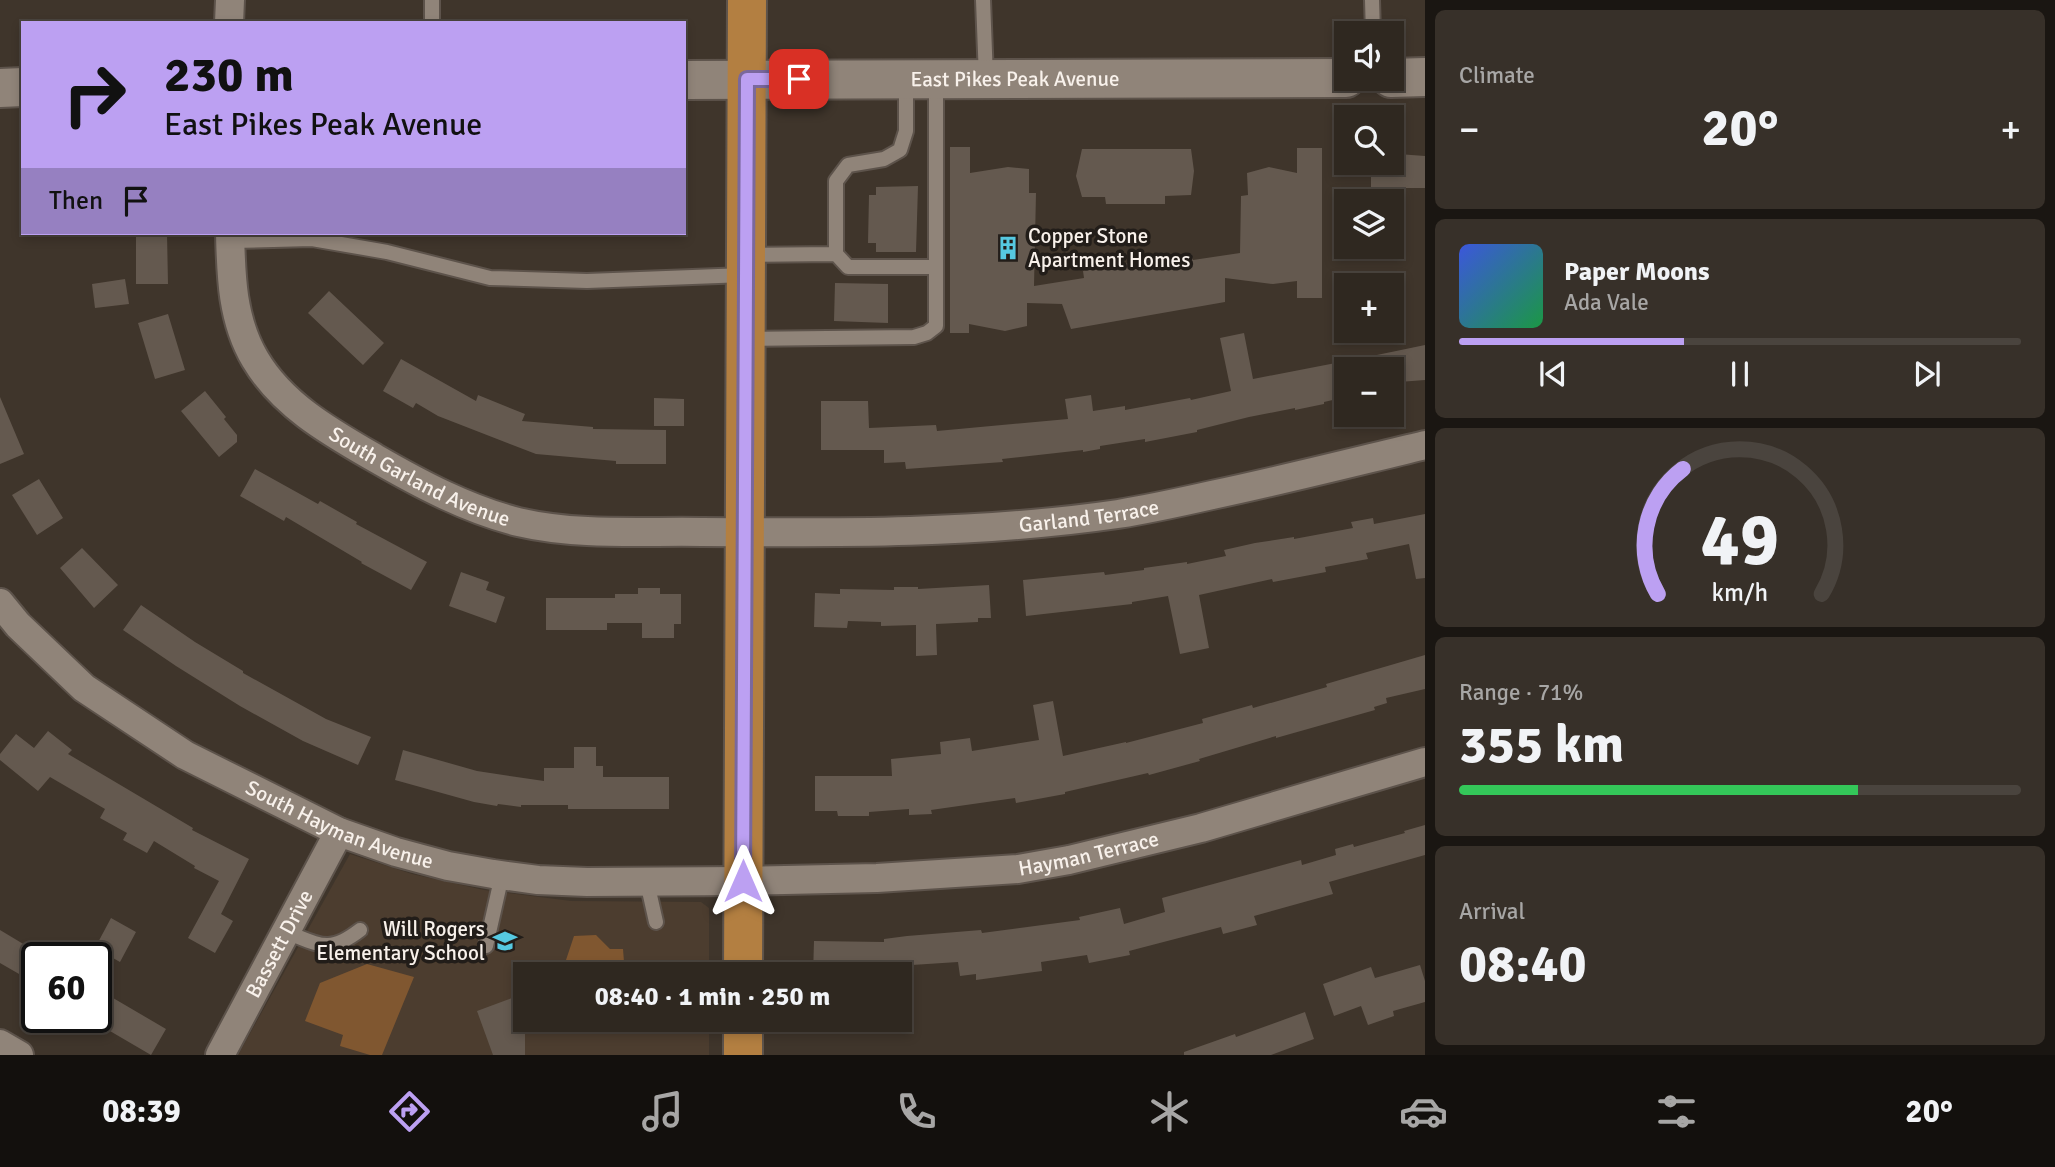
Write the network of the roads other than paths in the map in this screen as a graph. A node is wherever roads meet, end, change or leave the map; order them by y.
1 (230, 0) edge
2 (432, 0) edge
3 (747, 0) edge
4 (983, 0) edge
5 (1372, 0) edge
6 (229, 21) edge
7 (432, 21) edge
8 (1373, 21) edge
9 (1334, 78) edge
10 (1404, 78) edge
11 (1425, 78) edge
12 (747, 79) junction
13 (921, 79) junction
14 (986, 79) junction
15 (686, 80) edge
16 (21, 87) edge
17 (0, 88) edge
18 (230, 237) edge
19 (836, 254) junction
20 (746, 265) junction
21 (936, 267) junction
22 (746, 339) junction
23 (1425, 445) edge
24 (745, 532) junction
25 (0, 603) edge
26 (1425, 762) edge
27 (339, 832) junction
28 (502, 875) junction
29 (743, 881) junction
30 (647, 882) junction
31 (656, 922) dead end
32 (360, 929) dead end
33 (286, 932) junction
34 (486, 946) dead end
35 (743, 962) edge
36 (743, 1032) edge
37 (0, 1044) edge
38 (19, 1055) edge
39 (220, 1055) edge
40 (743, 1055) edge

1 - 6 street
2 - 7 lane
3 - 12 main road
4 - 14 lane
5 - 8 lane
9 - 14 main road, East Pikes Peak Avenue
10 - 11 main road
12 - 13 main road, East Pikes Peak Avenue
12 - 15 main road, East Pikes Peak Avenue
12 - 20 main road
13 - 14 main road, East Pikes Peak Avenue
13 - 19 lane
13 - 21 lane
16 - 17 main road
18 - 20 lane
18 - 24 street, South Garland Avenue
19 - 20 lane
19 - 21 lane
20 - 22 main road
21 - 22 lane
22 - 24 main road
23 - 24 street, Garland Terrace
24 - 29 main road
25 - 27 street, South Hayman Avenue
26 - 29 street, Hayman Terrace
27 - 28 street, South Hayman Avenue
27 - 33 street, Bassett Drive
28 - 30 street, South Hayman Avenue
28 - 34 lane
29 - 30 street, South Hayman Avenue
29 - 35 main road
30 - 31 lane
32 - 33 lane
33 - 39 street, Bassett Drive
36 - 40 main road
37 - 38 street

